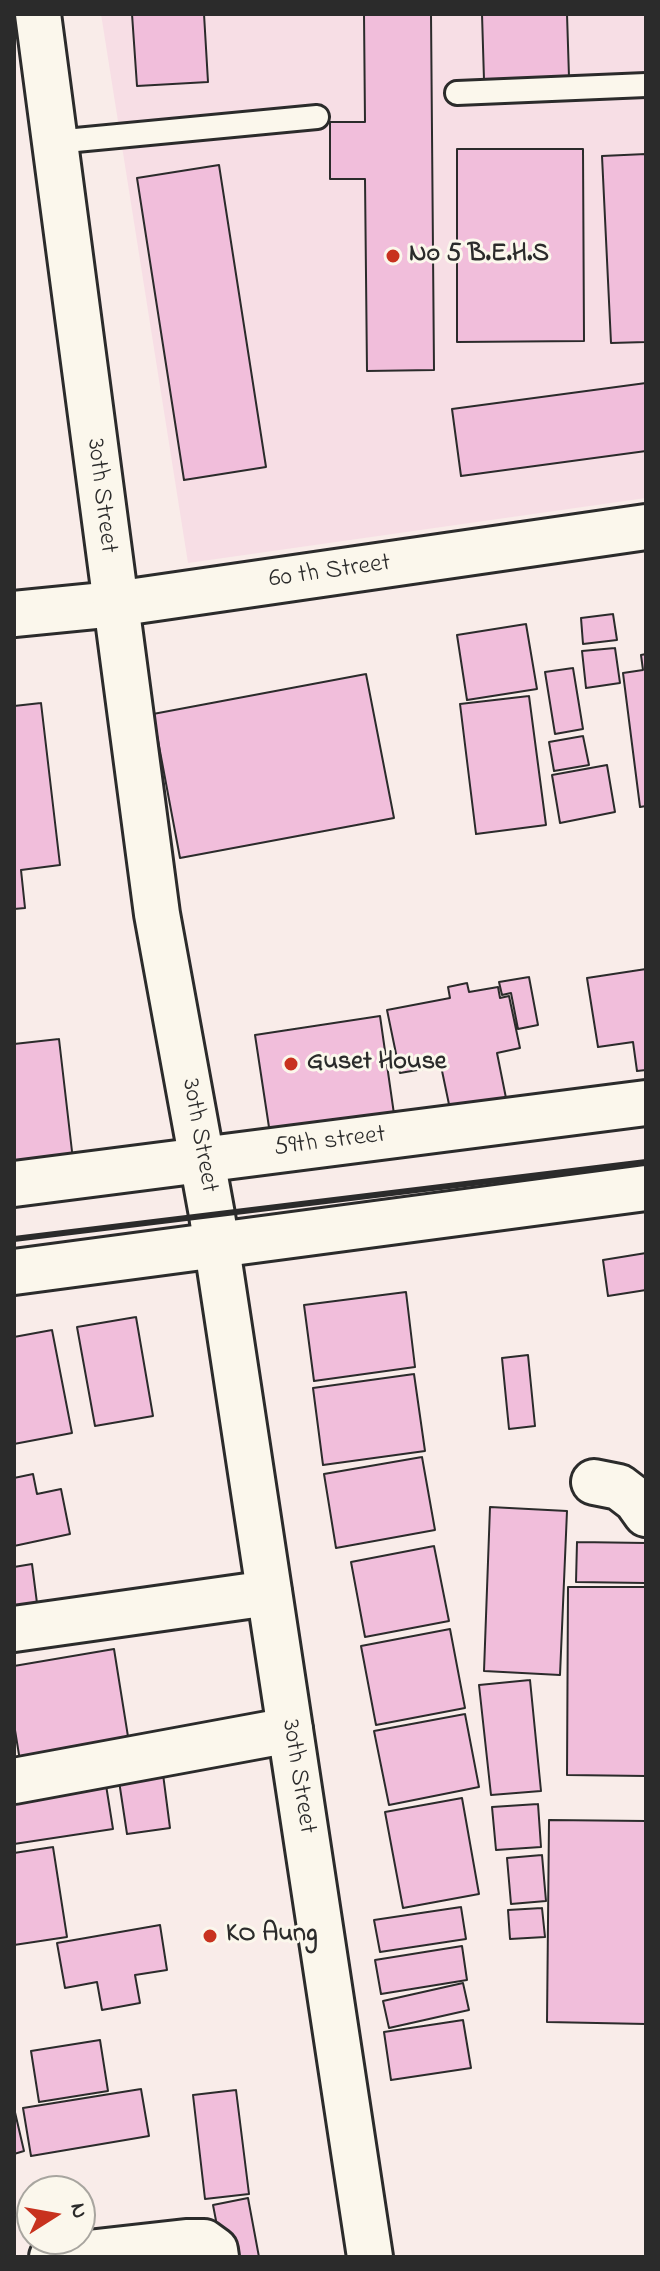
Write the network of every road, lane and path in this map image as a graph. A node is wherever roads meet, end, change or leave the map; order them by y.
1 (38, 14) edge
2 (646, 85) edge
3 (457, 93) dead end
4 (317, 117) dead end
5 (55, 142) junction
6 (646, 527) edge
7 (115, 604) junction
8 (14, 614) edge
9 (646, 1103) edge
10 (202, 1159) junction
11 (14, 1184) edge
12 (646, 1188) edge
13 (216, 1245) junction
14 (14, 1272) edge
15 (594, 1482) dead end
16 (646, 1514) edge
17 (269, 1593) junction
18 (14, 1629) edge
19 (290, 1730) junction
20 (14, 1781) edge
21 (52, 2257) edge
22 (216, 2257) edge
23 (370, 2257) edge

1 - 5 street, 30th Street
2 - 3 lane
4 - 5 lane
5 - 7 street, 30th Street
6 - 7 street, 60 th Street
7 - 8 street, 60 th Street
7 - 10 street, 30th Street
9 - 10 street, 59th street
10 - 11 street, 59th street
10 - 13 street, 30th Street
12 - 13 street
13 - 14 street
13 - 17 street, 30th Street
15 - 16 street
17 - 18 street
17 - 19 street, 30th Street
19 - 20 street
19 - 23 street, 30th Street
21 - 22 street

